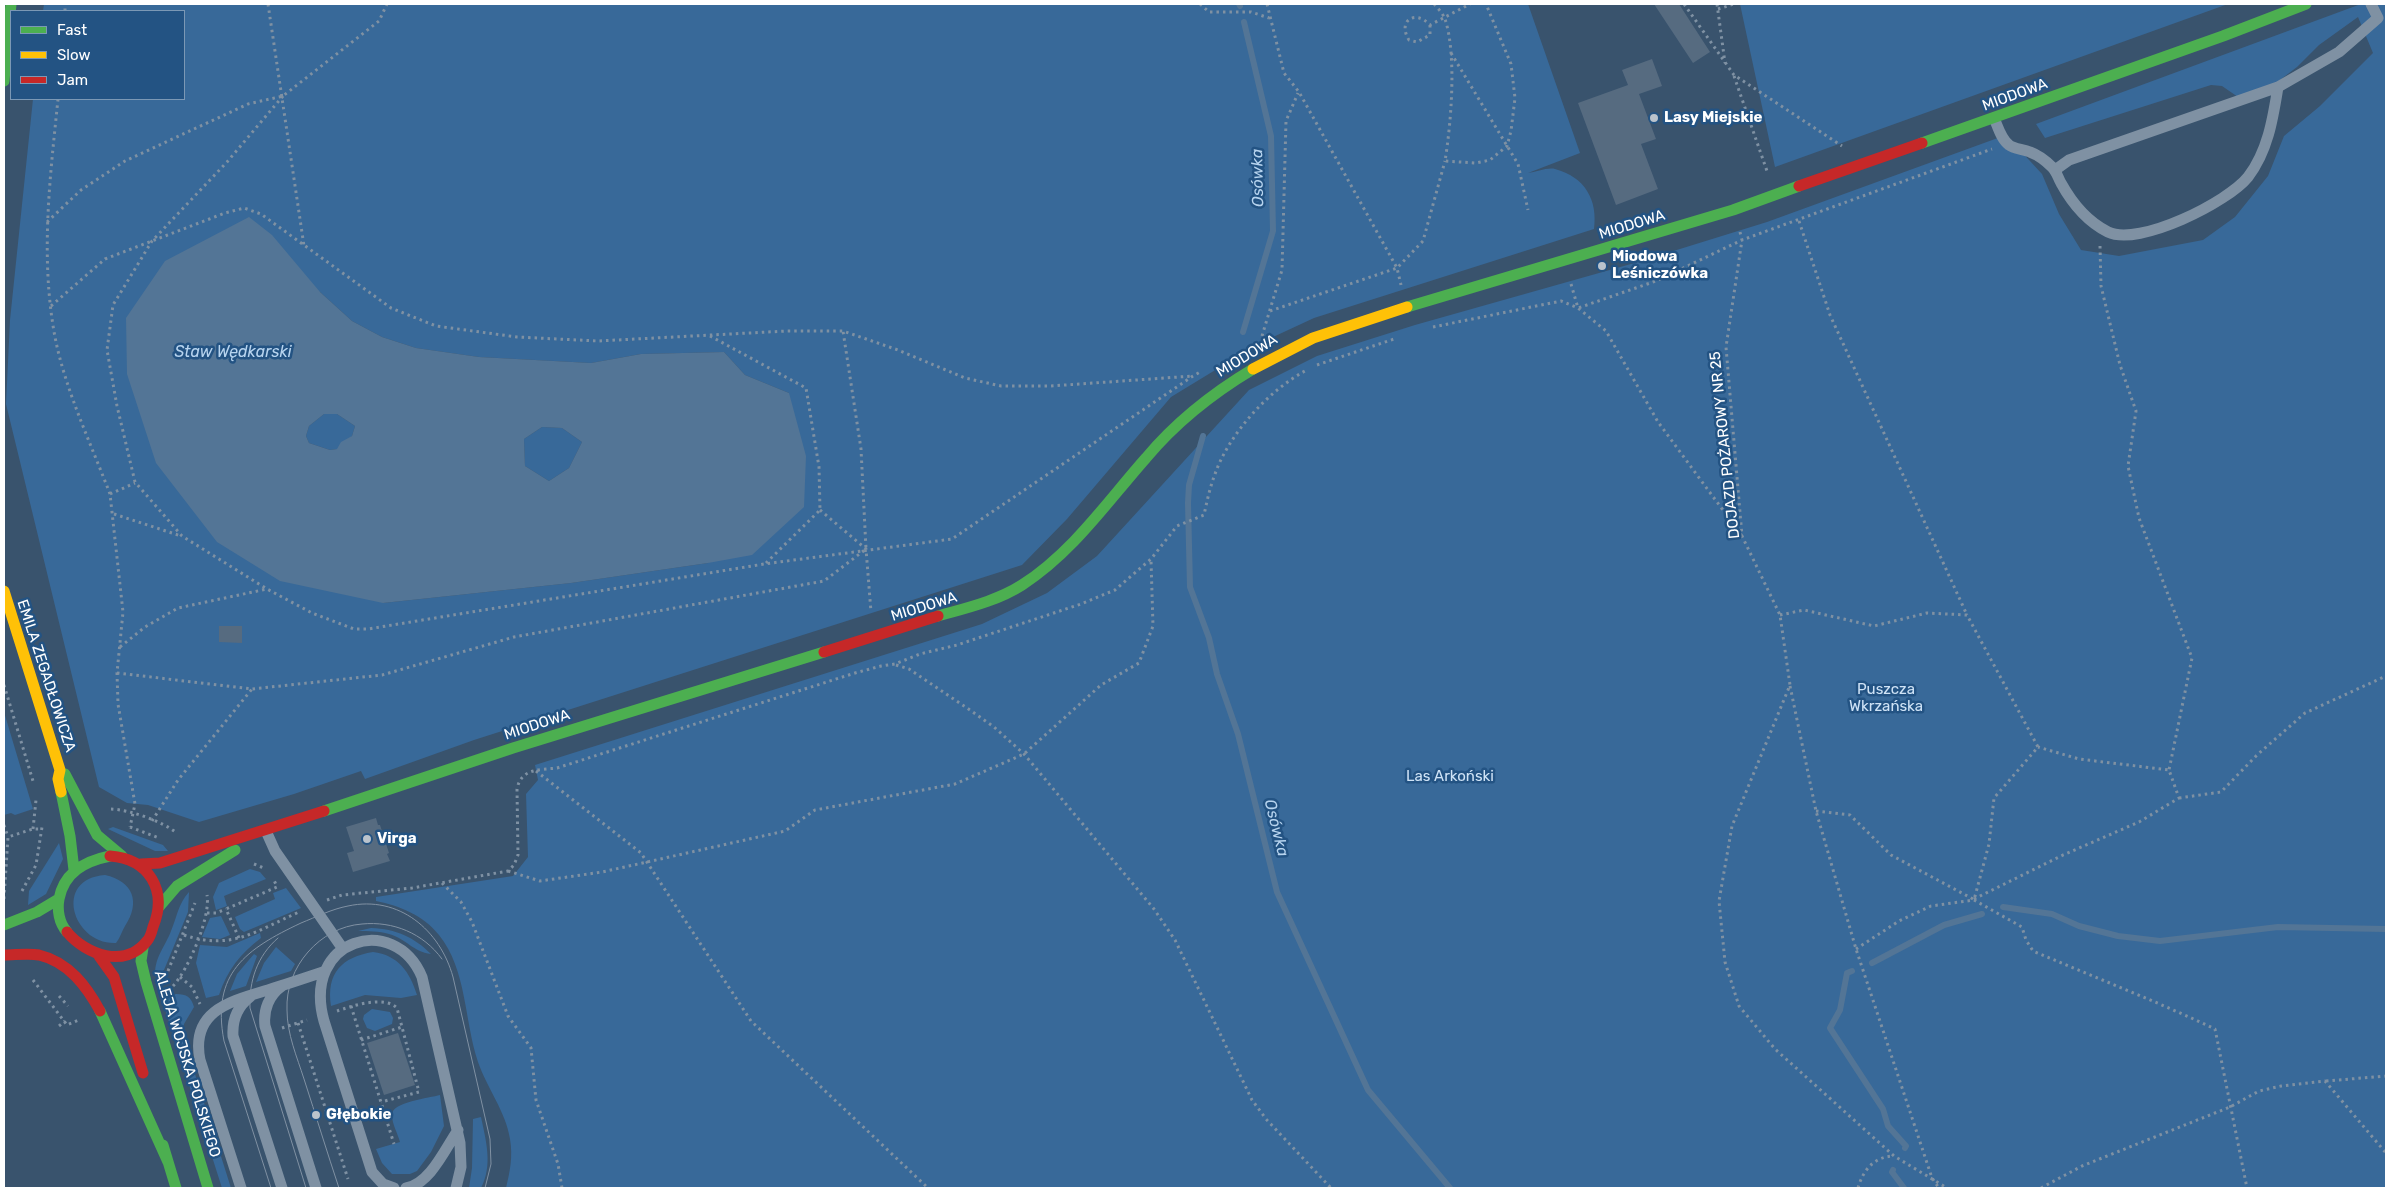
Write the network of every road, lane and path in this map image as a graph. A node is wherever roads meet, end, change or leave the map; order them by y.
1 (268, 4) edge
2 (387, 4) edge
3 (1200, 4) edge
4 (1267, 4) edge
5 (1272, 4) edge
6 (1434, 4) edge
7 (1470, 4) edge
8 (1486, 4) edge
9 (1684, 4) edge
10 (1717, 4) edge
11 (1734, 4) edge
12 (2306, 4) edge
13 (2371, 4) edge
14 (1718, 8) junction
15 (1268, 9) junction
16 (10, 15) edge
17 (1269, 18) junction
18 (1445, 18) junction
19 (1430, 25) junction
20 (1450, 52) junction
21 (1725, 64) junction
22 (1734, 75) junction
23 (4, 81) edge
24 (2278, 87) junction
25 (1299, 92) junction
26 (282, 96) junction
27 (58, 100) edge
28 (1994, 118) junction
29 (2007, 143) junction
30 (1507, 146) junction
31 (1445, 161) junction
32 (1866, 163) junction
33 (2055, 170) junction
34 (1775, 195) junction
35 (1528, 210) dead end
36 (1733, 210) junction
37 (1799, 221) junction
38 (47, 222) junction
39 (2100, 228) junction
40 (1742, 240) junction
41 (152, 241) junction
42 (304, 246) junction
43 (1397, 268) junction
44 (1404, 294) dead end
45 (51, 306) junction
46 (1578, 308) junction
47 (1269, 311) junction
48 (1427, 328) dead end
49 (843, 331) junction
50 (710, 336) junction
51 (1401, 336) dead end
52 (1262, 337) dead end
53 (1313, 366) dead end
54 (1307, 370) dead end
55 (135, 482) junction
56 (110, 494) junction
57 (820, 510) junction
58 (114, 514) junction
59 (182, 536) junction
60 (1742, 536) junction
61 (866, 549) junction
62 (1151, 559) junction
63 (764, 564) junction
64 (267, 589) junction
65 (4, 591) edge
66 (1780, 615) junction
67 (1967, 615) junction
68 (873, 638) junction
69 (119, 648) junction
70 (895, 664) junction
71 (117, 673) junction
72 (2386, 676) edge
73 (4, 685) edge
74 (1790, 685) junction
75 (252, 689) junction
76 (2038, 747) junction
77 (1024, 754) junction
78 (60, 770) junction
79 (2169, 770) junction
80 (535, 771) junction
81 (33, 785) dead end
82 (35, 794) dead end
83 (2179, 798) junction
84 (1816, 811) junction
85 (134, 814) junction
86 (152, 821) junction
87 (4, 825) edge
88 (266, 831) junction
89 (8, 837) junction
90 (181, 838) dead end
91 (164, 840) dead end
92 (41, 842) dead end
93 (122, 856) junction
94 (647, 862) junction
95 (141, 864) junction
96 (74, 870) junction
97 (508, 871) junction
98 (442, 883) junction
99 (271, 889) dead end
100 (206, 890) dead end
101 (19, 896) dead end
102 (194, 897) dead end
103 (4, 898) edge
104 (57, 900) junction
105 (1974, 900) junction
106 (322, 902) dead end
107 (159, 907) junction
108 (226, 909) junction
109 (303, 910) dead end
110 (207, 913) junction
111 (4, 925) edge
112 (184, 934) junction
113 (239, 938) junction
114 (196, 939) junction
115 (28, 943) dead end
116 (143, 948) junction
117 (343, 949) junction
118 (1856, 949) junction
119 (4, 950) edge
120 (4, 955) edge
121 (99, 956) junction
122 (323, 972) junction
123 (165, 974) dead end
124 (31, 975) dead end
125 (291, 983) junction
126 (169, 988) dead end
127 (258, 993) junction
128 (351, 1006) dead end
129 (86, 1016) dead end
130 (65, 1022) junction
131 (298, 1023) dead end
132 (59, 1026) dead end
133 (402, 1027) dead end
134 (361, 1040) junction
135 (2386, 1076) edge
136 (2325, 1081) junction
137 (2230, 1107) junction
138 (458, 1130) junction
139 (394, 1144) dead end
140 (2386, 1153) edge
141 (1894, 1156) junction
142 (168, 1162) junction
143 (1932, 1178) junction
144 (348, 1179) dead end
145 (176, 1188) edge
146 (208, 1188) edge
147 (242, 1188) edge
148 (282, 1188) edge
149 (316, 1188) edge
150 (394, 1188) edge
151 (406, 1188) edge
152 (456, 1188) edge
153 (562, 1188) edge
154 (928, 1188) edge
155 (1331, 1188) edge
156 (1858, 1188) edge
157 (1939, 1188) edge
158 (1947, 1188) edge
159 (2041, 1188) edge
160 (2247, 1188) edge

1 - 26 path
2 - 26 path
3 - 17 path
4 - 15 path
5 - 15 path
6 - 18 path
7 - 18 path
8 - 30 path
9 - 21 path
10 - 14 path
11 - 14 path
12 - 28 street, MIODOWA
13 - 24 lane
14 - 21 path
15 - 17 path
16 - 23 street
17 - 25 path
18 - 19 path
18 - 20 path
19 - 19 path
20 - 30 path
20 - 31 path
21 - 22 path
22 - 32 path
22 - 34 path
24 - 33 lane
24 - 39 lane
25 - 43 path
25 - 47 path
26 - 38 path
26 - 41 path
26 - 42 path
27 - 38 path
28 - 29 lane
28 - 32 street, MIODOWA
29 - 33 lane
29 - 37 path
30 - 31 path
30 - 35 path
31 - 43 path
32 - 34 street, MIODOWA
33 - 39 lane
34 - 36 street, MIODOWA
36 - 40 path, DOJAZD POŻAROWY NR 25
36 - 68 street, MIODOWA
37 - 40 path
37 - 67 path
38 - 45 path
39 - 79 path
40 - 46 path
40 - 60 path, DOJAZD POŻAROWY NR 25
41 - 42 path
41 - 45 path
41 - 55 path
42 - 50 path
43 - 44 path
43 - 47 path
45 - 56 path
46 - 48 path
46 - 60 path
47 - 52 path
49 - 50 path
49 - 61 path
49 - 61 path
50 - 57 path
51 - 53 path
54 - 62 path
55 - 56 path
55 - 59 path
56 - 58 path
57 - 61 path
57 - 63 path
58 - 59 path
58 - 69 path
59 - 64 path
60 - 66 path, DOJAZD POŻAROWY NR 25
61 - 63 path
61 - 68 path
61 - 75 path
62 - 70 path
62 - 77 path
63 - 64 path
64 - 69 path
65 - 78 street, EMILA ZEGADŁOWICZA
66 - 67 path
66 - 74 path, DOJAZD POŻAROWY NR 25
67 - 76 path
68 - 88 street, MIODOWA
69 - 71 path
70 - 77 path
70 - 80 path
71 - 75 path
71 - 85 path
72 - 83 path
73 - 81 path
74 - 84 path, DOJAZD POŻAROWY NR 25
74 - 141 path
75 - 86 path
76 - 79 path
76 - 105 path
77 - 94 path
77 - 155 path
78 - 93 street, EMILA ZEGADŁOWICZA
78 - 96 street, EMILA ZEGADŁOWICZA
79 - 83 path
80 - 94 path
80 - 97 path
82 - 89 path
83 - 105 path
84 - 105 path
84 - 118 path, DOJAZD POŻAROWY NR 25
85 - 86 path
85 - 91 path
86 - 90 path
87 - 89 path
88 - 95 street, MIODOWA
88 - 107 street, MIODOWA
88 - 117 lane
89 - 103 path
92 - 101 path
93 - 95 street
93 - 96 street
94 - 97 path
94 - 154 path
95 - 107 street
96 - 104 street
97 - 98 path
98 - 106 path
98 - 153 path
99 - 108 path
100 - 110 path
102 - 112 path
104 - 111 street
104 - 121 street
105 - 118 path
105 - 137 path
107 - 116 street
108 - 110 path
108 - 113 path
109 - 113 path
110 - 114 path
112 - 114 path
112 - 123 path
113 - 114 path
114 - 126 path
115 - 119 street
116 - 121 street
116 - 146 street, ALEJA WOJSKA POLSKIEGO
117 - 122 lane
117 - 138 lane
118 - 143 path, DOJAZD POŻAROWY NR 25
120 - 142 street
121 - 142 street
122 - 125 lane
122 - 150 lane
124 - 130 path
125 - 127 lane
125 - 149 lane
127 - 147 lane
127 - 148 lane
128 - 134 path
129 - 130 path
130 - 132 path
131 - 144 path
133 - 134 path
134 - 139 path
135 - 136 path
136 - 137 path
136 - 140 path
137 - 159 path
137 - 160 path
138 - 151 lane
138 - 152 lane
141 - 143 path
141 - 156 path
142 - 145 street
143 - 157 path
143 - 158 path

